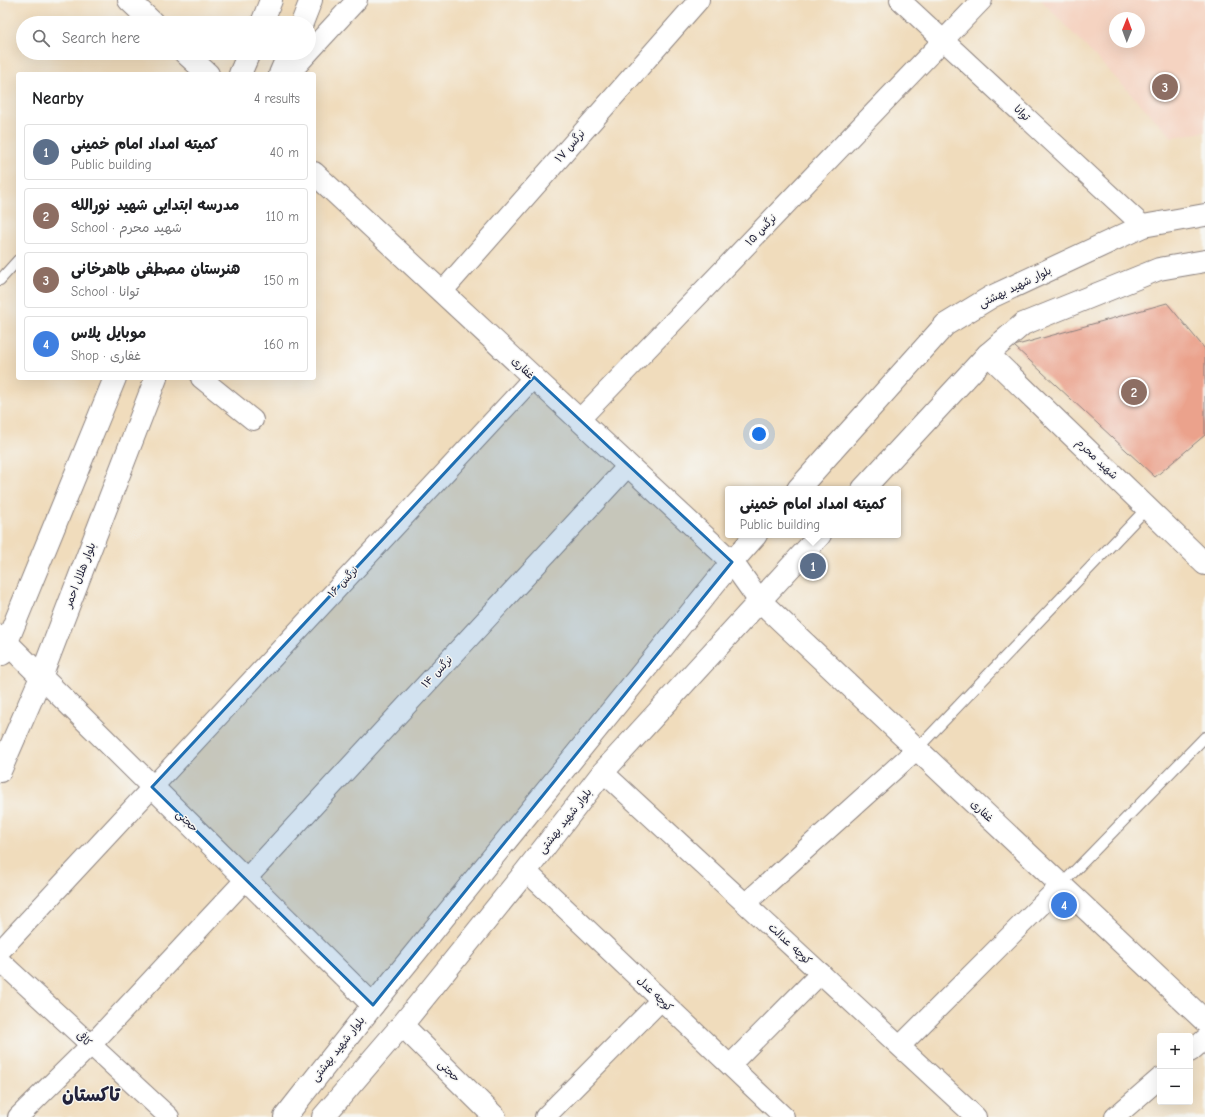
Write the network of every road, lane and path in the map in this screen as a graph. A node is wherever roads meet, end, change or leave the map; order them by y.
1 (271, 0) edge
2 (311, 0) edge
3 (357, 0) edge
4 (699, 0) edge
5 (900, 0) edge
6 (982, 0) edge
7 (131, 1) edge
8 (146, 16) edge
9 (265, 16) edge
10 (305, 16) edge
11 (944, 40) junction
12 (316, 44) edge
13 (246, 60) edge
14 (286, 60) edge
15 (302, 60) edge
16 (241, 72) edge
17 (281, 72) edge
18 (291, 72) edge
19 (316, 175) edge
20 (1205, 215) edge
21 (1143, 226) junction
22 (16, 262) edge
23 (1205, 262) edge
24 (0, 280) edge
25 (442, 292) junction
26 (988, 354) junction
27 (534, 377) junction
28 (114, 380) edge
29 (155, 380) edge
30 (203, 380) edge
31 (253, 420) dead end
32 (579, 420) junction
33 (628, 466) junction
34 (801, 486) edge
35 (866, 486) edge
36 (1147, 508) junction
37 (753, 538) edge
38 (817, 538) edge
39 (732, 562) junction
40 (1205, 564) edge
41 (760, 600) junction
42 (2, 646) edge
43 (41, 677) junction
44 (1205, 737) edge
45 (917, 749) junction
46 (0, 771) edge
47 (604, 772) junction
48 (152, 787) junction
49 (526, 871) junction
50 (246, 879) junction
51 (1061, 885) junction
52 (746, 903) junction
53 (0, 951) edge
54 (0, 961) edge
55 (820, 972) junction
56 (661, 1000) junction
57 (373, 1005) junction
58 (1204, 1017) edge
59 (402, 1025) junction
60 (1205, 1039) edge
61 (91, 1045) junction
62 (900, 1046) junction
63 (1193, 1049) edge
64 (730, 1065) junction
65 (1157, 1081) edge
66 (18, 1117) edge
67 (169, 1117) edge
68 (285, 1117) edge
69 (323, 1117) edge
70 (495, 1117) edge
71 (545, 1117) edge
72 (784, 1117) edge
73 (976, 1117) edge
74 (1116, 1117) edge

1 - 9 street
2 - 10 street
3 - 12 street
4 - 25 street, نرگس ۱۷
5 - 11 street, توانا
6 - 11 street, نرگس ۱۵
7 - 8 street
11 - 21 street, توانا
11 - 32 street, نرگس ۱۵
13 - 16 street
14 - 17 street
15 - 18 street
19 - 25 street, غفاری
20 - 21 street, بلوار شهید بهشتی
21 - 34 street, بلوار شهید بهشتی
22 - 24 lane
23 - 26 street
25 - 27 street, غفاری
26 - 35 street
26 - 36 street, شهید محرم
27 - 32 street, غفاری
27 - 48 street, نرگس ۱۶
28 - 42 street
29 - 43 street, بلوار هلال احمر
30 - 31 street
32 - 33 street, غفاری
33 - 39 street, غفاری
33 - 50 street, نرگس ۱۴
36 - 40 street, شهید محرم
36 - 45 lane
37 - 39 street, بلوار شهید بهشتی
38 - 41 street, بلوار شهید بهشتی
39 - 41 street, غفاری
39 - 57 street, بلوار شهید بهشتی
41 - 45 street, غفاری
41 - 47 street, بلوار شهید بهشتی
42 - 43 street, حجتی
43 - 46 street, بلوار هلال احمر
43 - 48 street, حجتی
44 - 51 lane
45 - 51 street, غفاری
45 - 52 street
47 - 49 street, بلوار شهید بهشتی
47 - 52 street, کوچه عدالت
48 - 50 street, حجتی
48 - 53 street, نرگس ۱۶
49 - 56 street, کوچه عدل
49 - 59 street, بلوار شهید بهشتی
50 - 57 street, حجتی
50 - 61 street, نرگس ۱۴
51 - 58 street, غفاری
51 - 62 street
52 - 55 street, کوچه عدالت
54 - 61 street, کافی
55 - 62 street, کوچه عدالت
55 - 64 street
56 - 64 street, کوچه عدل
56 - 71 street
57 - 68 street, بلوار شهید بهشتی
59 - 69 street, بلوار شهید بهشتی
59 - 70 street, حجتی
60 - 63 street
61 - 66 street, نرگس ۱۴
61 - 67 street, کافی
62 - 73 street, کوچه عدالت
64 - 72 street, کوچه عدل
65 - 74 street

